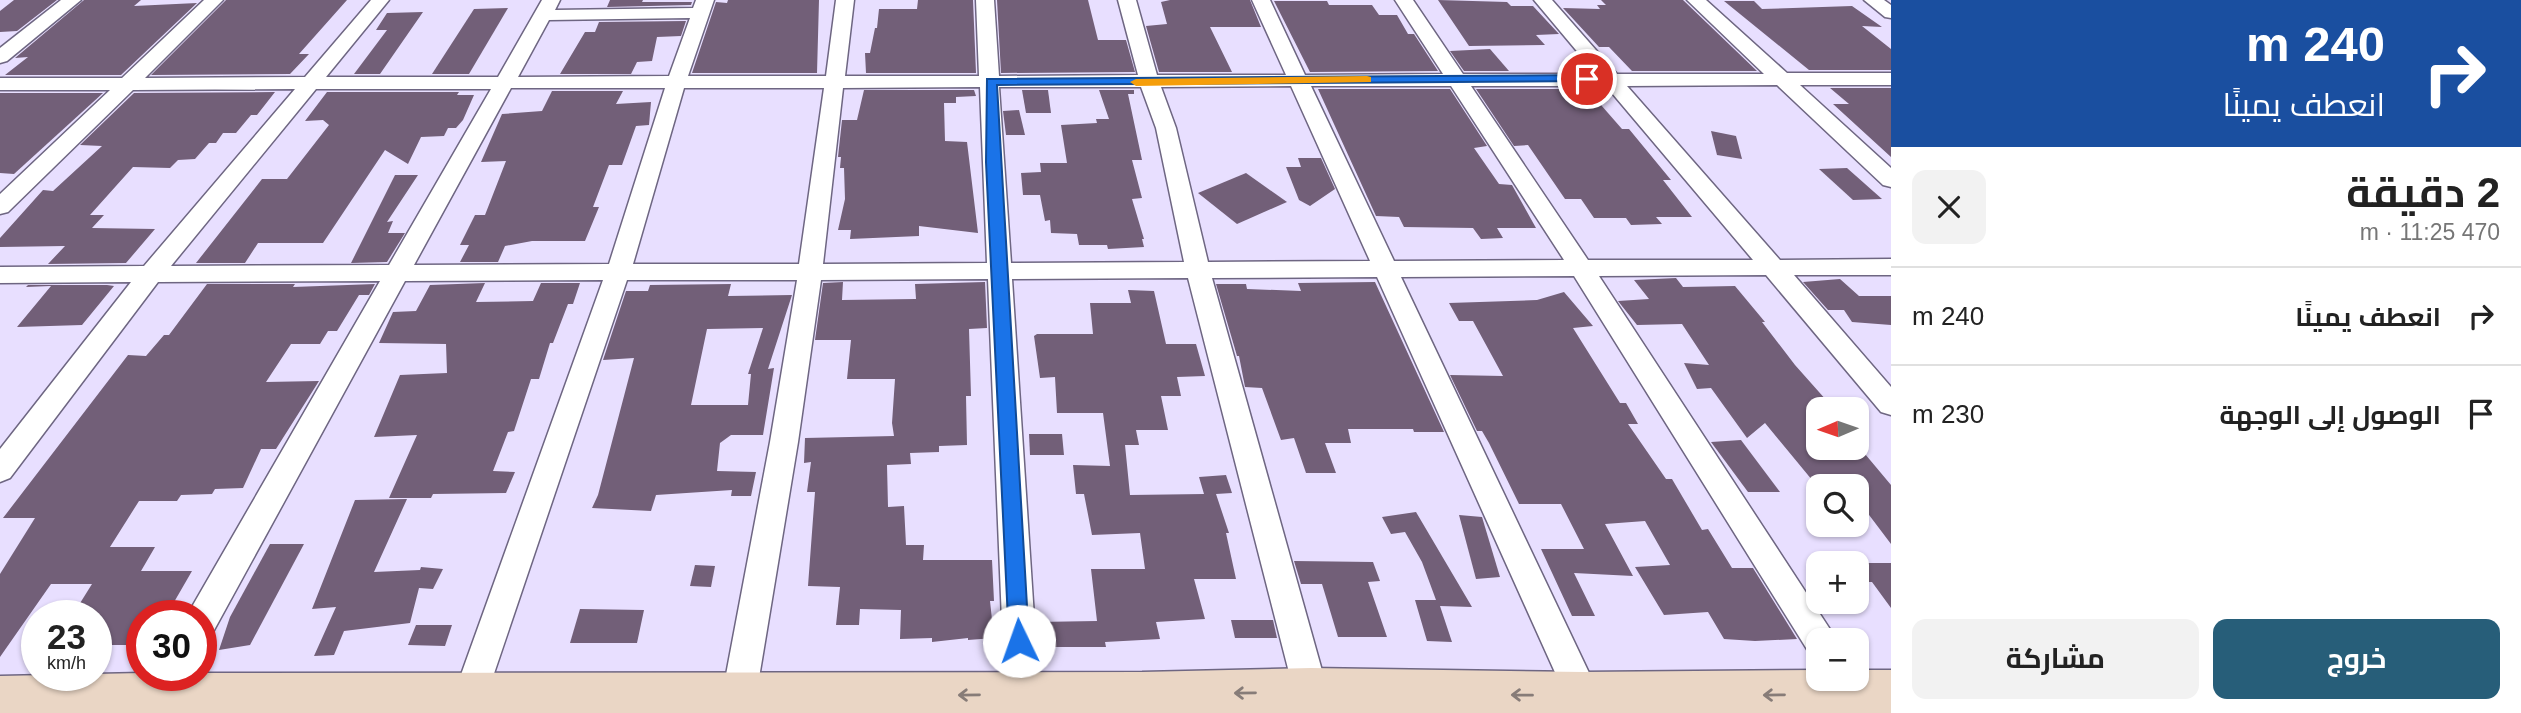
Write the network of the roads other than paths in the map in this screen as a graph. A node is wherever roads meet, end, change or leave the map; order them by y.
1 (72, 0) edge
2 (214, 0) edge
3 (380, 0) edge
4 (845, 0) edge
5 (985, 0) edge
6 (1127, 0) edge
7 (1261, 0) edge
8 (1404, 0) edge
9 (1543, 0) edge
10 (1696, 0) edge
11 (1873, 0) edge
12 (703, 6) edge
13 (547, 8) edge
14 (1891, 13) edge
15 (0, 57) edge
16 (1781, 78) junction
17 (1456, 79) junction
18 (1613, 79) junction
19 (1891, 79) edge
20 (1300, 80) junction
21 (506, 81) junction
22 (991, 81) junction
23 (127, 82) junction
24 (834, 82) junction
25 (1149, 82) junction
26 (312, 83) junction
27 (676, 83) junction
28 (0, 84) edge
29 (1891, 180) edge
30 (0, 207) edge
31 (1775, 267) junction
32 (1891, 267) edge
33 (1581, 268) junction
34 (1384, 269) junction
35 (999, 270) junction
36 (1198, 270) junction
37 (616, 271) junction
38 (810, 271) junction
39 (400, 272) junction
40 (151, 274) junction
41 (0, 275) edge
42 (1891, 405) edge
43 (0, 470) edge
44 (214, 600) edge
45 (1811, 628) edge
46 (217, 688) edge
47 (126, 689) edge
48 (1806, 690) edge
49 (1311, 692) junction
50 (1022, 694) junction
51 (739, 696) junction
52 (1583, 696) junction
53 (470, 697) junction
54 (0, 700) edge

1 - 15 street
2 - 23 street
3 - 26 street
4 - 24 street
5 - 22 street
6 - 25 street
7 - 20 street
8 - 17 street
9 - 18 street
10 - 16 street
11 - 14 street
12 - 13 street
12 - 27 street
13 - 21 street
16 - 18 street
16 - 19 street
16 - 29 street
17 - 18 street
17 - 20 street
17 - 33 street
18 - 31 street
20 - 25 street
20 - 34 street
21 - 26 street
21 - 27 street
21 - 39 street
22 - 24 street
22 - 25 street
22 - 35 street
23 - 26 street
23 - 28 street
23 - 30 street
24 - 27 street
24 - 38 street
25 - 36 street
26 - 40 street
27 - 37 street
31 - 32 street
31 - 33 street
31 - 42 street
33 - 34 street
33 - 45 street
34 - 36 street
34 - 52 street
35 - 36 street
35 - 38 street
35 - 50 street
36 - 49 street
37 - 38 street
37 - 39 street
37 - 53 street
38 - 51 street
39 - 40 street
39 - 44 street
40 - 41 street
40 - 43 street
46 - 53 main road
47 - 54 main road
48 -> 52 main road
49 -> 50 main road
52 -> 49 main road
50 -> 51 main road
51 - 53 main road

